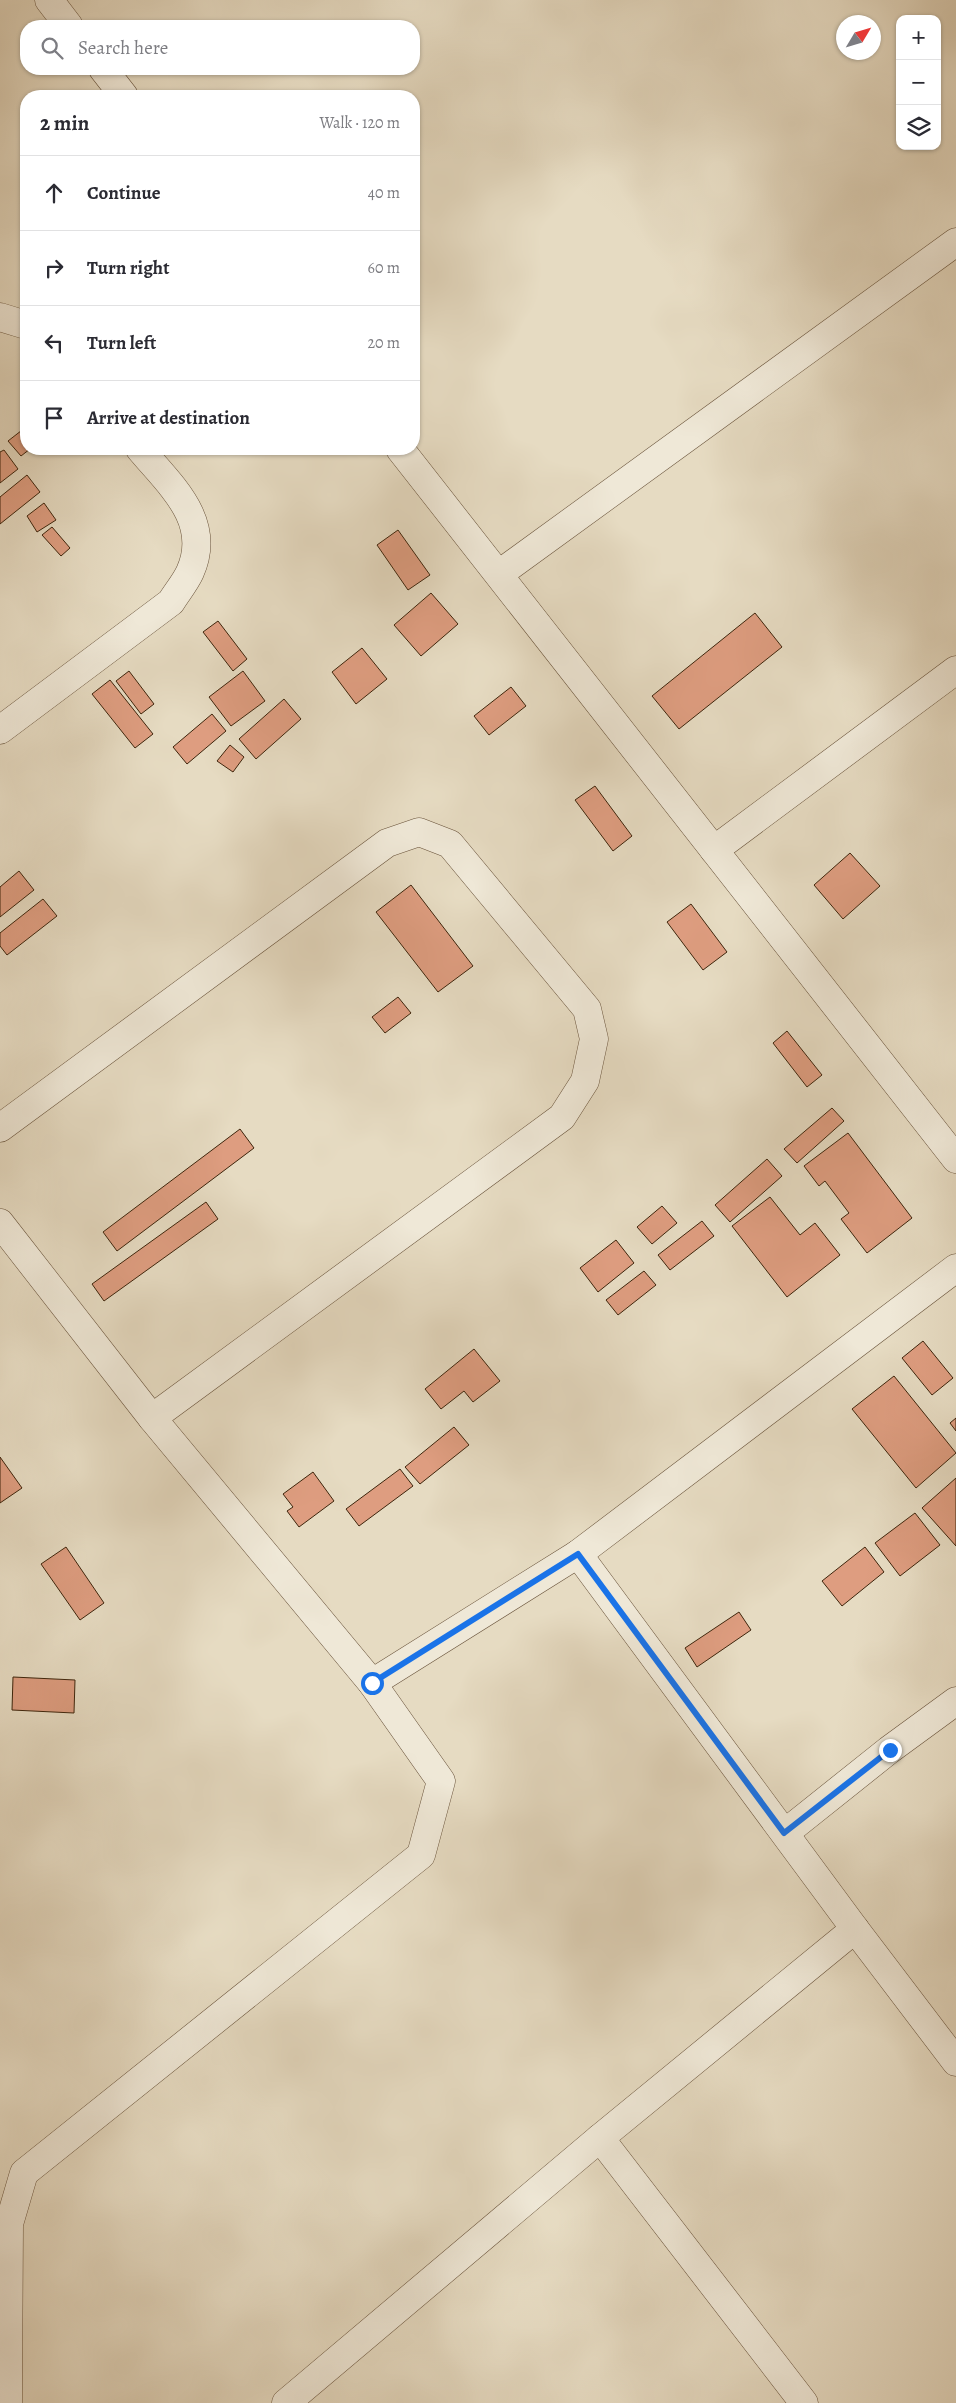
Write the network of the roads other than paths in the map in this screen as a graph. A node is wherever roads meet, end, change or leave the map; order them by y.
1 (49, 0) edge
2 (64, 20) edge
3 (107, 75) edge
4 (119, 90) edge
5 (956, 242) edge
6 (0, 317) edge
7 (20, 324) edge
8 (145, 455) edge
9 (405, 455) edge
10 (499, 574) junction
11 (956, 670) edge
12 (0, 730) edge
13 (714, 850) junction
14 (0, 1128) edge
15 (956, 1159) edge
16 (0, 1223) edge
17 (956, 1268) edge
18 (152, 1418) junction
19 (578, 1554) junction
20 (372, 1683) junction
21 (956, 1701) edge
22 (784, 1833) junction
23 (855, 1929) junction
24 (956, 2062) edge
25 (600, 2138) junction
26 (8, 2403) edge
27 (286, 2403) edge
28 (804, 2403) edge

1 - 2 street
3 - 4 street
5 - 10 street
6 - 7 street
8 - 12 street
9 - 10 street
10 - 13 street
11 - 13 street
13 - 15 street
14 - 18 street
16 - 18 street
17 - 19 street
18 - 20 street
19 - 20 street
19 - 22 street
20 - 26 street
21 - 22 street
22 - 23 street
23 - 24 street
23 - 25 street
25 - 27 street
25 - 28 street

